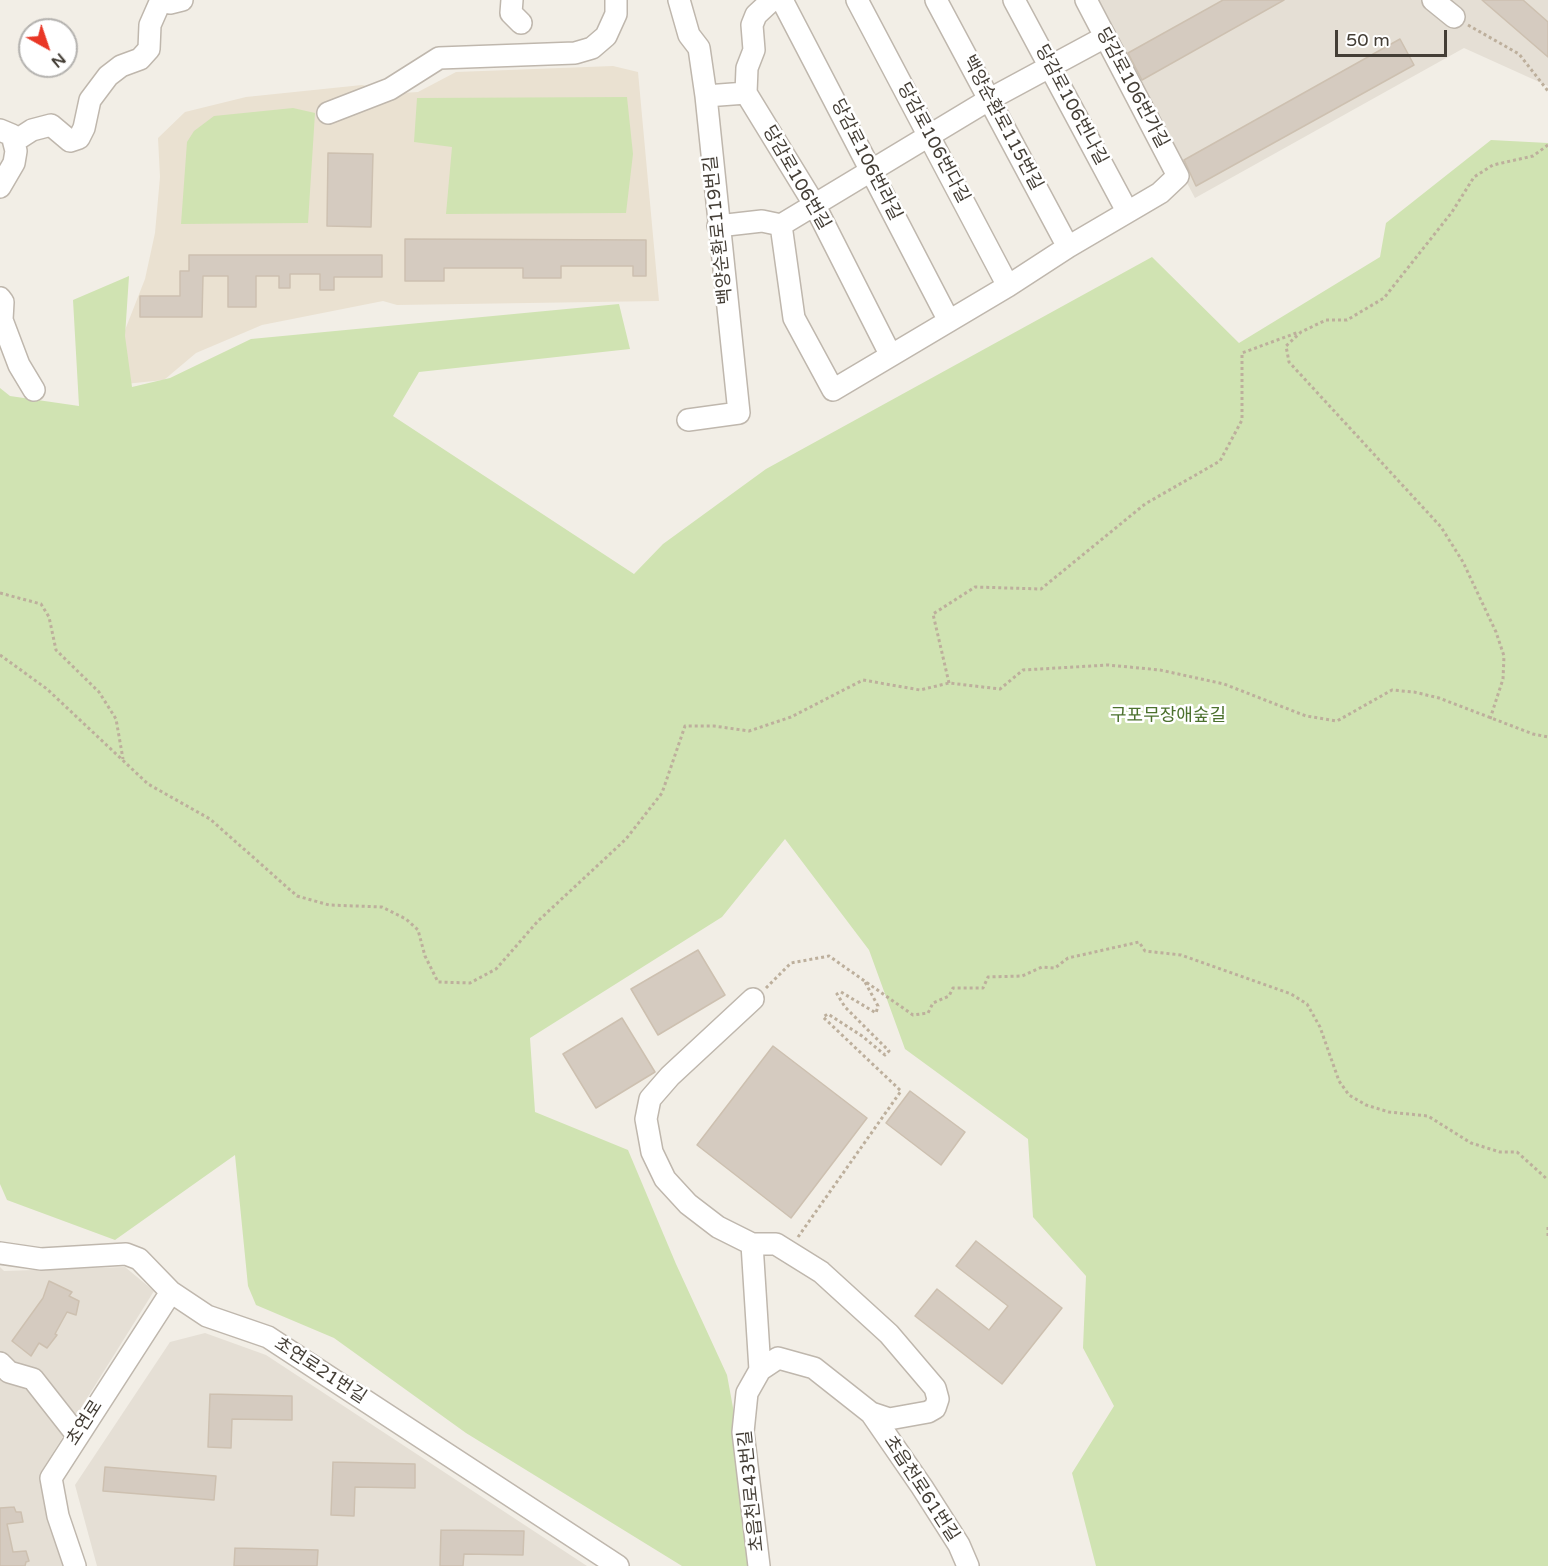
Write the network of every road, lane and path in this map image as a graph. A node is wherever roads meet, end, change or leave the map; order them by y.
1 (163, 0) edge
2 (182, 0) edge
3 (512, 0) edge
4 (616, 0) edge
5 (679, 0) edge
6 (772, 0) edge
7 (782, 0) edge
8 (857, 0) edge
9 (936, 0) edge
10 (1014, 0) edge
11 (1086, 0) edge
12 (1433, 0) edge
13 (1454, 17) joint
14 (521, 23) dead end
15 (1105, 37) junction
16 (1050, 66) junction
17 (1548, 91) edge
18 (746, 93) junction
19 (706, 96) junction
20 (990, 99) junction
21 (327, 113) dead end
22 (8, 135) edge
23 (929, 138) junction
24 (1548, 146) edge
25 (871, 171) junction
26 (0, 187) edge
27 (814, 204) junction
28 (1127, 211) junction
29 (781, 225) junction
30 (718, 226) junction
31 (1068, 247) junction
32 (1008, 286) junction
33 (0, 298) edge
34 (949, 321) junction
35 (1301, 332) junction
36 (890, 354) junction
37 (34, 390) dead end
38 (688, 420) dead end
39 (0, 593) edge
40 (0, 655) edge
41 (949, 683) junction
42 (1490, 719) junction
43 (1548, 737) edge
44 (123, 761) junction
45 (864, 980) junction
46 (753, 999) joint
47 (1548, 1180) edge
48 (1548, 1227) edge
49 (1548, 1239) edge
50 (752, 1244) junction
51 (789, 1251) junction
52 (0, 1253) edge
53 (171, 1292) junction
54 (0, 1363) edge
55 (760, 1370) junction
56 (871, 1413) junction
57 (77, 1435) junction
58 (75, 1566) edge
59 (618, 1566) edge
60 (759, 1566) edge
61 (968, 1566) edge

1 - 2 street
1 - 22 street
3 - 14 street
4 - 21 street
5 - 19 street, 백양순환로119번길
6 - 18 street
7 - 25 street, 당감로106번라길
8 - 23 street, 당감로106번다길
9 - 20 street, 백양순환로115번길
10 - 16 street, 당감로106번나길
11 - 15 street, 당감로106번가길
12 - 13 street
13 - 17 path
15 - 16 street
15 - 28 street, 당감로106번가길
16 - 20 street
16 - 28 street, 당감로106번나길
18 - 19 street
18 - 27 street, 당감로106번길
19 - 30 street, 백양순환로119번길
20 - 23 street
20 - 31 street, 백양순환로115번길
22 - 26 street
23 - 25 street
23 - 32 street, 당감로106번다길
24 - 35 path
25 - 27 street
25 - 34 street, 당감로106번라길
27 - 29 street
27 - 36 street, 당감로106번길
28 - 31 street
29 - 30 street
29 - 36 street
30 - 38 street, 백양순환로119번길
31 - 32 street
32 - 34 street
33 - 37 street
34 - 36 street
35 - 41 path
35 - 42 path
39 - 44 path
40 - 44 path
41 - 42 path
41 - 44 path
42 - 43 path
45 - 46 path
45 - 47 path
45 - 51 path
46 - 50 street
48 - 49 path
50 - 51 street
50 - 55 street
51 - 56 street
52 - 53 street, 초연로21번길
53 - 57 street, 초연로
53 - 59 street, 초연로21번길
54 - 57 street
55 - 56 street
55 - 60 street, 초읍천로43번길
56 - 61 street, 초읍천로61번길
57 - 58 street, 초연로

